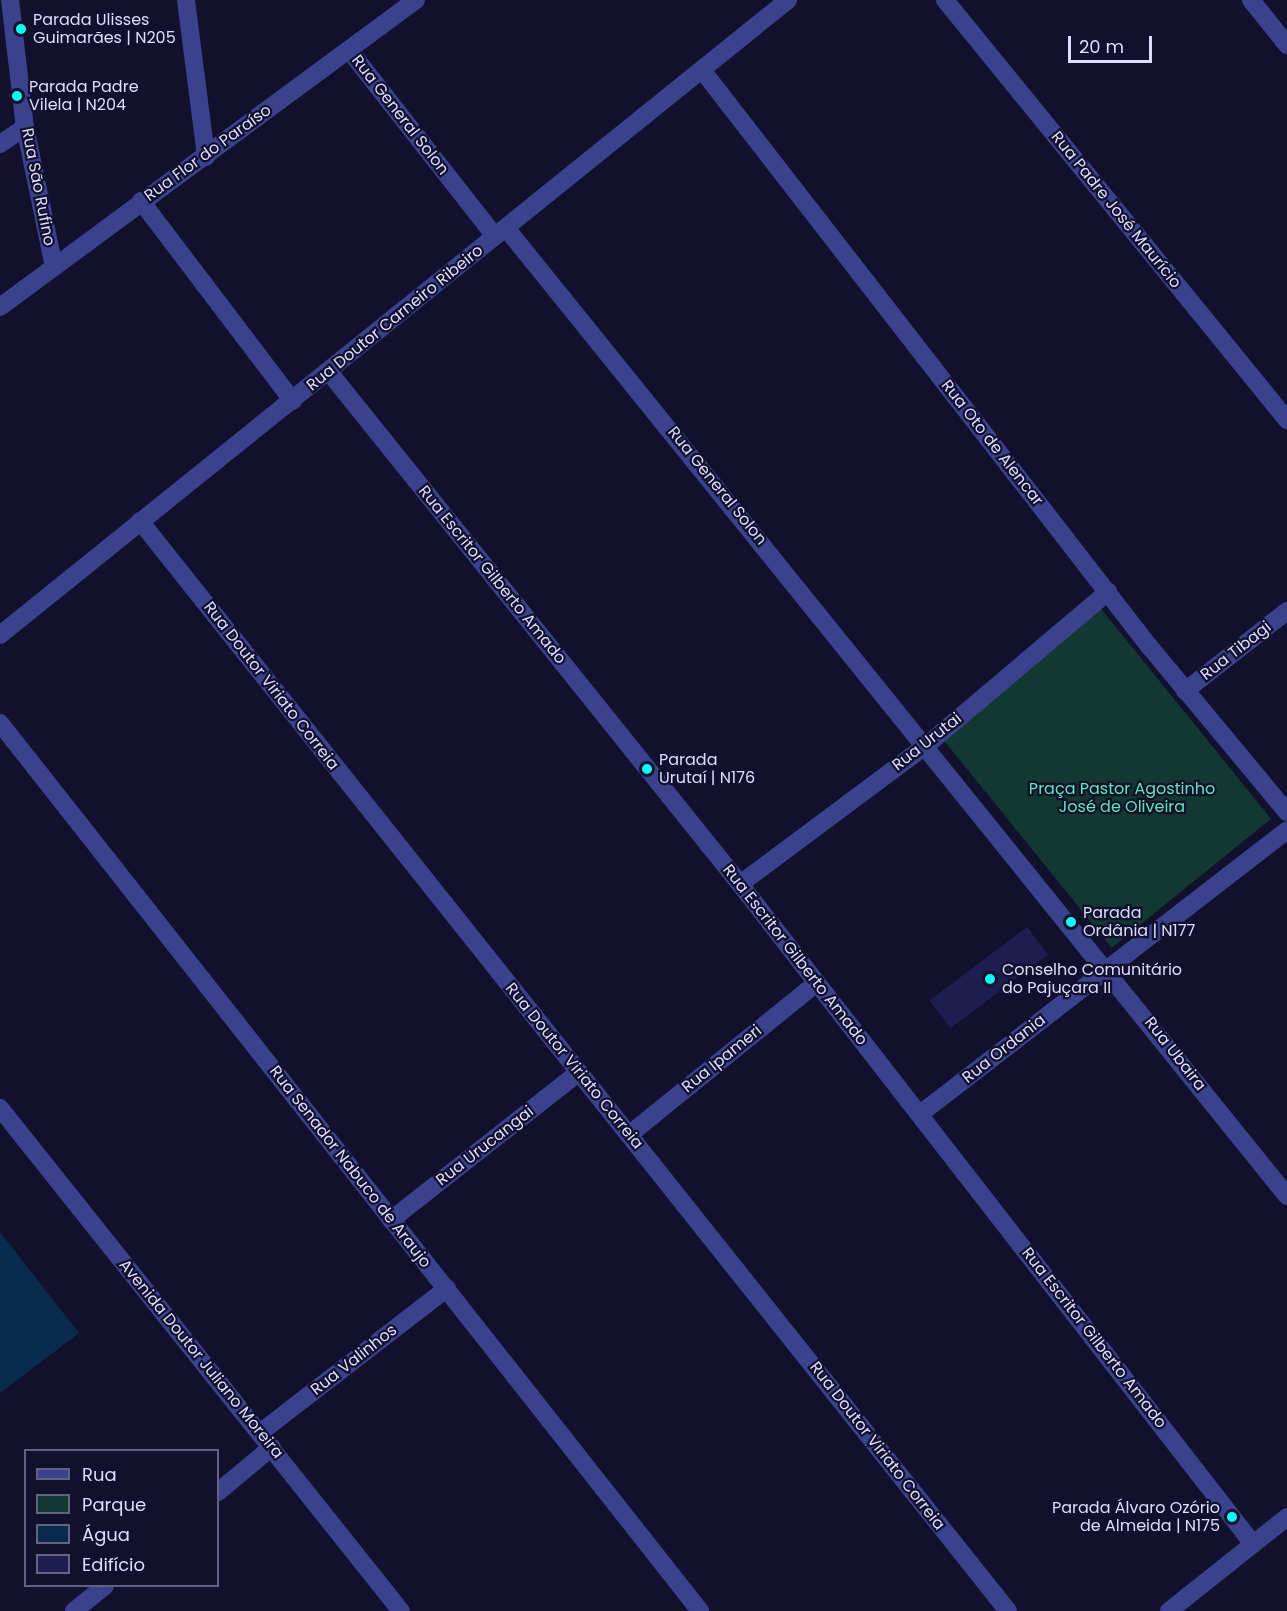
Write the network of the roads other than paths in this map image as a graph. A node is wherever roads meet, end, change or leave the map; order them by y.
1 (10, 0) edge
2 (186, 0) edge
3 (416, 0) edge
4 (788, 0) edge
5 (945, 0) edge
6 (1251, 0) edge
7 (1287, 45) edge
8 (349, 50) junction
9 (702, 70) junction
10 (25, 127) junction
11 (0, 144) edge
12 (206, 156) junction
13 (141, 201) junction
14 (500, 232) junction
15 (54, 267) junction
16 (0, 307) edge
17 (329, 372) junction
18 (293, 401) junction
19 (1287, 420) edge
20 (140, 521) junction
21 (1108, 592) junction
22 (1287, 611) edge
23 (0, 635) edge
24 (1185, 692) junction
25 (0, 723) edge
26 (928, 744) junction
27 (1287, 812) edge
28 (1287, 830) edge
29 (740, 884) junction
30 (1107, 968) junction
31 (815, 984) junction
32 (578, 1073) junction
33 (0, 1108) edge
34 (920, 1114) junction
35 (630, 1134) junction
36 (1287, 1196) edge
37 (391, 1220) junction
38 (447, 1288) junction
39 (261, 1432) junction
40 (272, 1447) junction
41 (219, 1491) edge
42 (1287, 1517) edge
43 (1253, 1544) junction
44 (104, 1587) edge
45 (74, 1611) edge
46 (401, 1611) edge
47 (700, 1611) edge
48 (1008, 1611) edge
49 (1169, 1611) edge

1 - 10 street, Rua São Rufino
2 - 12 street
3 - 8 street, Rua Flor do Paraíso
4 - 9 street, Rua Doutor Carneiro Ribeiro
5 - 19 street, Rua Padre José Maurício
6 - 7 street
8 - 12 street, Rua Flor do Paraíso
8 - 14 street, Rua General Solon
9 - 14 street, Rua Doutor Carneiro Ribeiro
9 - 21 street, Rua Oto de Alencar
10 - 11 street
10 - 15 street, Rua São Rufino
12 - 13 street, Rua Flor do Paraíso
13 - 15 street, Rua Flor do Paraíso
13 - 18 street
14 - 17 street, Rua Doutor Carneiro Ribeiro
14 - 26 street, Rua General Solon
15 - 16 street, Rua Flor do Paraíso
17 - 18 street, Rua Doutor Carneiro Ribeiro
17 - 29 street, Rua Escritor Gilberto Amado
18 - 20 street, Rua Doutor Carneiro Ribeiro
20 - 23 street, Rua Doutor Carneiro Ribeiro
20 - 32 street, Rua Doutor Viriato Correia
21 - 24 street, Rua Oto de Alencar
21 - 26 street, Rua Urutai
22 - 24 street, Rua Tibagi
24 - 27 street, Rua Oto de Alencar
25 - 37 street, Rua Senador Nabuco de Araujo
26 - 29 street, Rua Urutai
26 - 30 street, Rua Ubaira
28 - 30 street, Rua Ordania
29 - 31 street, Rua Escritor Gilberto Amado
30 - 34 street, Rua Ordania
30 - 36 street, Rua Ubaira
31 - 34 street, Rua Escritor Gilberto Amado
31 - 35 street, Rua Ipameri
32 - 35 street, Rua Doutor Viriato Correia
32 - 37 street, Rua Urucangai
33 - 39 street, Avenida Doutor Juliano Moreira
34 - 43 street, Rua Escritor Gilberto Amado
35 - 48 street, Rua Doutor Viriato Correia
37 - 38 street, Rua Senador Nabuco de Araujo
38 - 39 street, Rua Valinhos
38 - 47 street, Rua Senador Nabuco de Araujo
39 - 40 street, Avenida Doutor Juliano Moreira
40 - 41 street
40 - 46 street, Avenida Doutor Juliano Moreira
42 - 43 street
43 - 49 street
44 - 45 street

